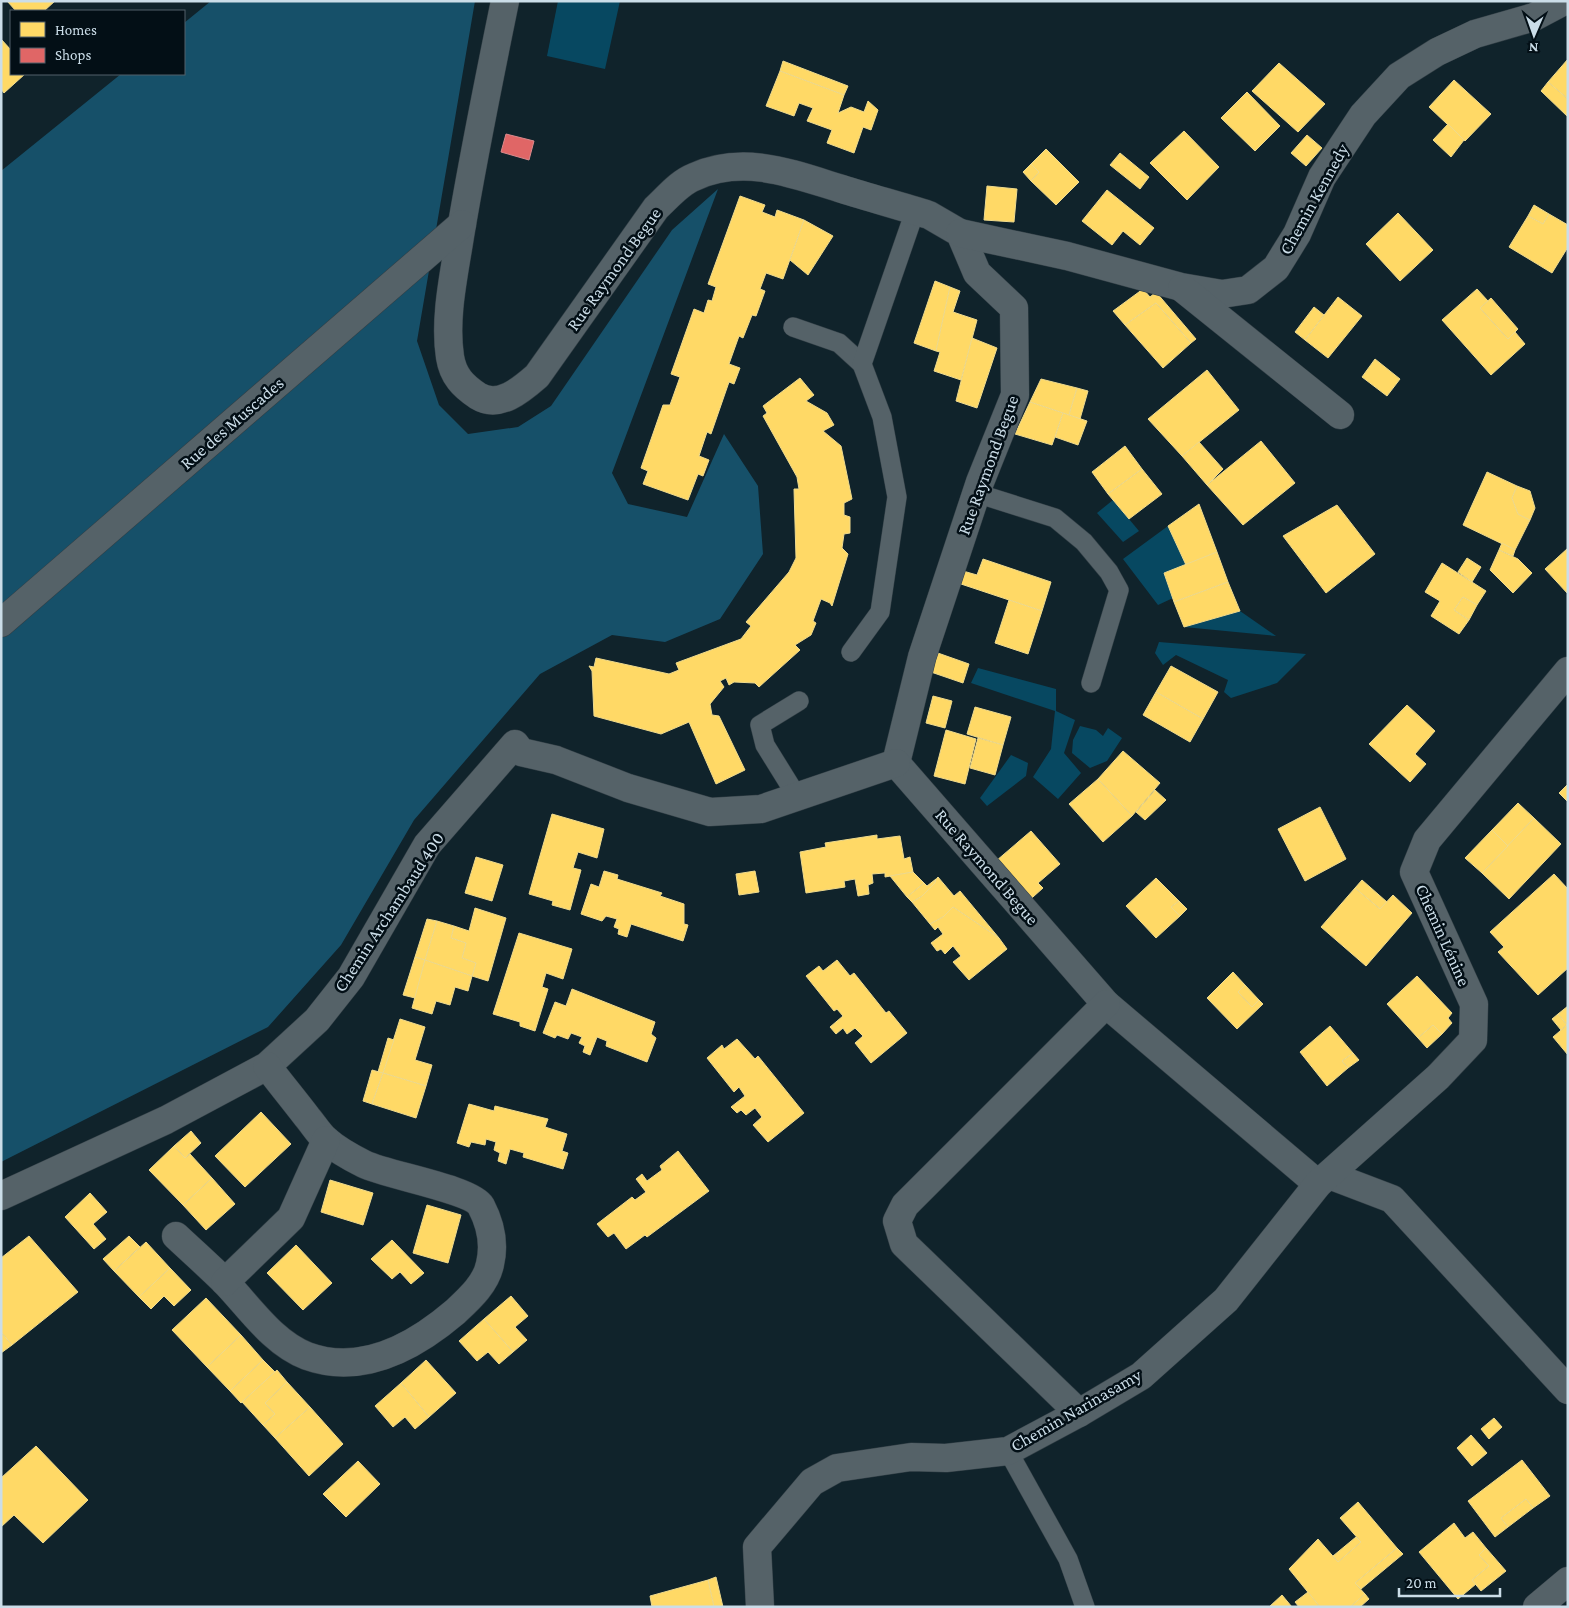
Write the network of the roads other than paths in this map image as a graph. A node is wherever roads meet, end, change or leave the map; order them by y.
1 (505, 1) edge
2 (1564, 1) edge
3 (915, 211) junction
4 (462, 224) junction
5 (960, 233) junction
6 (1181, 287) junction
7 (794, 327) dead end
8 (862, 364) junction
9 (1340, 415) dead end
10 (976, 493) junction
11 (1, 623) edge
12 (851, 652) dead end
13 (1568, 671) edge
14 (1091, 683) dead end
15 (799, 701) dead end
16 (896, 762) junction
17 (796, 795) junction
18 (1106, 1004) junction
19 (267, 1066) junction
20 (326, 1140) junction
21 (1324, 1180) junction
22 (1, 1196) edge
23 (176, 1236) dead end
24 (225, 1282) junction
25 (1568, 1390) edge
26 (1079, 1413) junction
27 (1008, 1451) junction
28 (1568, 1581) edge
29 (760, 1607) edge
30 (1085, 1607) edge
31 (1537, 1607) edge

1 - 4 street, Rue Raymond Begue
2 - 6 street, Chemin Kennedy
3 - 4 street, Rue Raymond Begue
3 - 5 street, Rue Raymond Begue
3 - 8 lane
4 - 11 street, Rue des Muscades
5 - 6 street, Chemin Kennedy
5 - 10 street, Rue Raymond Begue
6 - 9 street, Chemin Kennedy
7 - 8 lane
8 - 12 lane
10 - 14 lane
10 - 16 street, Rue Raymond Begue
13 - 21 street, Chemin Lénine
15 - 17 lane
16 - 17 street, Chemin Archambaud 400
16 - 18 street, Rue Raymond Begue
17 - 19 street, Chemin Archambaud 400
18 - 21 street, Rue Raymond Begue
18 - 26 street
19 - 20 street
19 - 22 street, Chemin Archambaud 400
20 - 24 street
20 - 24 street
21 - 25 street, Rue Raymond Begue
21 - 26 street, Chemin Narinasamy
23 - 24 street
26 - 27 street, Chemin Narinasamy
27 - 29 street, Chemin Narinasamy
27 - 30 lane
28 - 31 street

